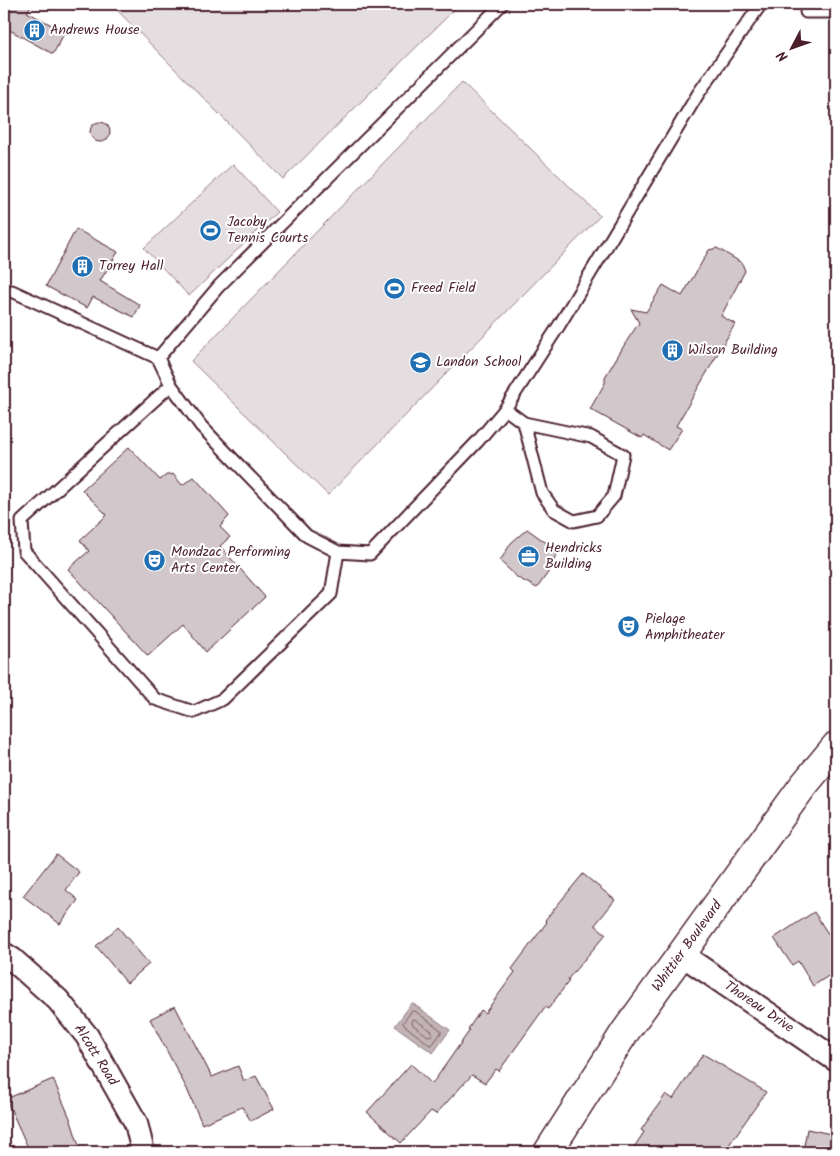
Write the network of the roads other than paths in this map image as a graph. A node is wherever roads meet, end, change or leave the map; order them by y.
1 (502, 4) edge
2 (761, 4) edge
3 (806, 12) dead end
4 (836, 12) edge
5 (4, 292) edge
6 (158, 358) junction
7 (171, 385) junction
8 (505, 409) junction
9 (524, 422) junction
10 (338, 552) junction
11 (836, 746) edge
12 (4, 954) edge
13 (681, 954) junction
14 (836, 1060) edge
15 (143, 1152) edge
16 (548, 1152) edge

1 - 6 lane
2 - 8 lane
3 - 4 lane
5 - 6 lane
6 - 7 lane
7 - 10 lane
7 - 10 lane
8 - 9 lane
8 - 10 lane
9 - 9 lane
11 - 13 street, Whittier Boulevard
12 - 15 street, Alcott Road
13 - 14 street, Thoreau Drive
13 - 16 street, Whittier Boulevard

